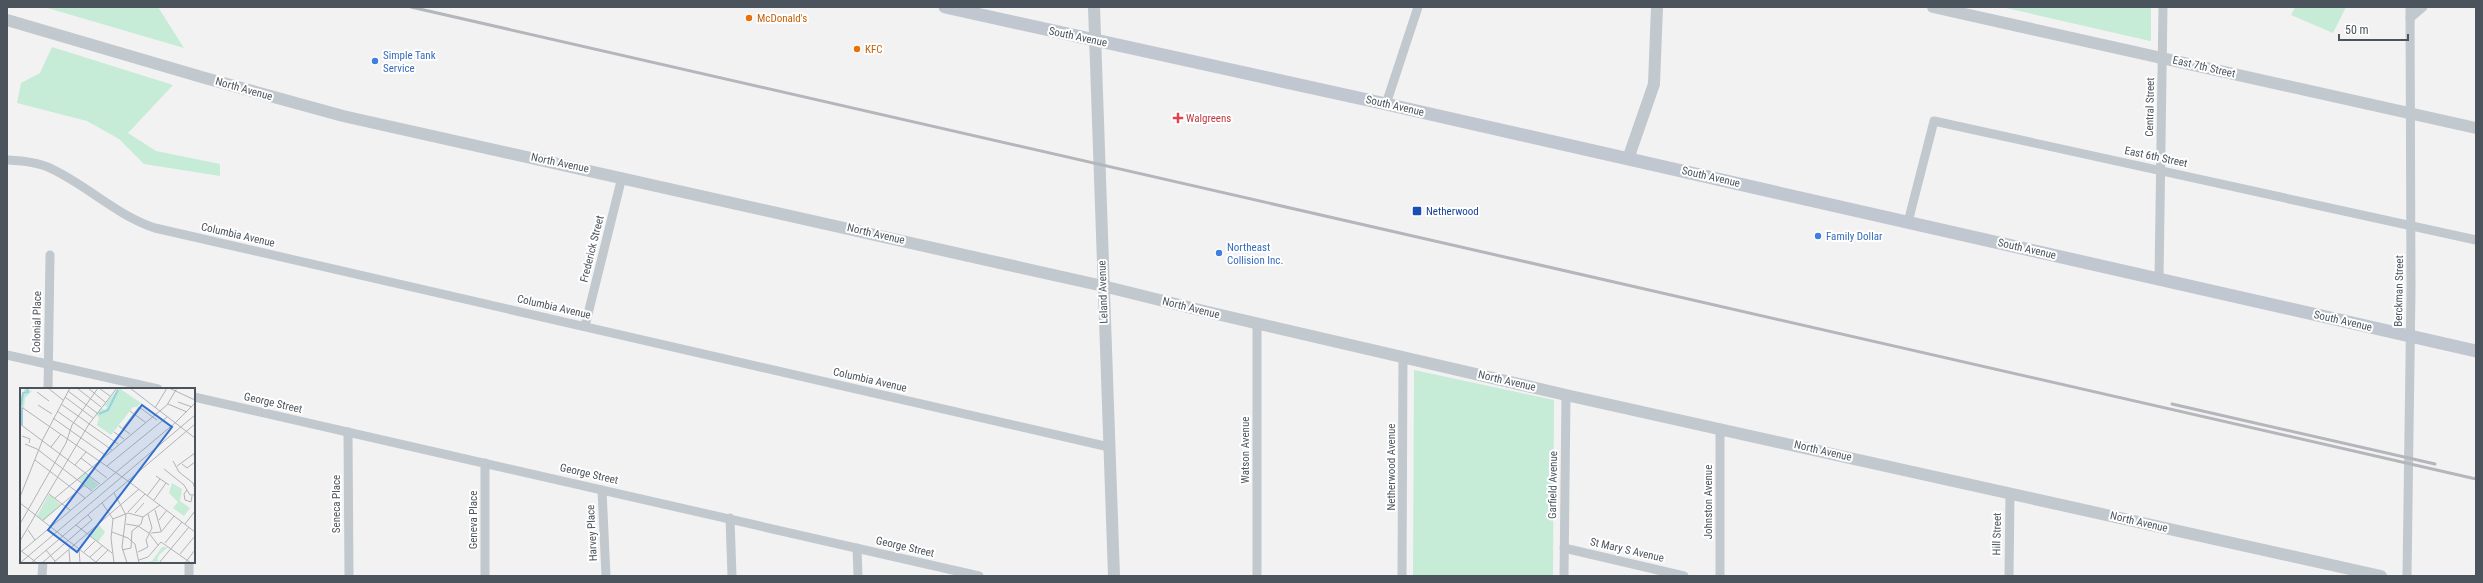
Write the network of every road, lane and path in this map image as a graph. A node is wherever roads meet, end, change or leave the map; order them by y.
1 (945, 7) edge
2 (1094, 7) edge
3 (1418, 7) edge
4 (1657, 7) edge
5 (1933, 7) edge
6 (2164, 7) edge
7 (2410, 7) edge
8 (2423, 7) edge
9 (2410, 18) junction
10 (7, 20) edge
11 (1094, 41) junction
12 (2163, 58) junction
13 (1386, 104) junction
14 (2411, 114) junction
15 (2476, 128) edge
16 (1628, 158) junction
17 (7, 160) edge
18 (2161, 170) junction
19 (622, 177) junction
20 (1908, 222) junction
21 (2411, 225) junction
22 (2476, 240) edge
23 (50, 255) dead end
24 (2159, 279) junction
25 (1103, 286) junction
26 (1256, 323) junction
27 (585, 326) junction
28 (2410, 336) junction
29 (2476, 352) edge
30 (7, 355) edge
31 (1403, 357) junction
32 (49, 364) junction
33 (48, 388) edge
34 (154, 388) edge
35 (1566, 395) junction
36 (195, 397) edge
37 (1720, 428) junction
38 (348, 432) junction
39 (1109, 447) junction
40 (485, 463) junction
41 (602, 490) junction
42 (2010, 493) junction
43 (730, 518) junction
44 (857, 548) junction
45 (1564, 548) junction
46 (43, 563) edge
47 (189, 563) edge
48 (42, 576) edge
49 (189, 576) edge
50 (349, 576) edge
51 (485, 576) edge
52 (606, 576) edge
53 (732, 576) edge
54 (858, 576) edge
55 (979, 576) edge
56 (1114, 576) edge
57 (1257, 576) edge
58 (1402, 576) edge
59 (1564, 576) edge
60 (1684, 576) edge
61 (1720, 576) edge
62 (2009, 576) edge
63 (2381, 576) edge
64 (2407, 576) edge

1 - 11 main road, South Avenue
2 - 11 street, Leland Avenue
3 - 13 street
4 - 16 street
5 - 12 street, East 7th Street
6 - 12 street, Central Street
7 - 9 street, Berckman Street
8 - 9 street
9 - 14 street, Berckman Street
10 - 19 street, North Avenue
11 - 13 main road, South Avenue
11 - 25 street, Leland Avenue
12 - 14 street, East 7th Street
12 - 18 street, Central Street
13 - 16 main road, South Avenue
14 - 15 street, East 7th Street
14 - 21 street, Berckman Street
16 - 20 main road, South Avenue
17 - 27 street, Columbia Avenue
18 - 20 street, East 6th Street
18 - 21 street, East 6th Street
18 - 24 street, Central Street
19 - 25 street, North Avenue
19 - 27 street, Frederick Street
20 - 24 main road, South Avenue
21 - 22 street, East 6th Street
21 - 28 street, Berckman Street
23 - 32 street, Colonial Place
24 - 28 main road, South Avenue
25 - 26 street, North Avenue
25 - 39 street, Leland Avenue
26 - 31 street, North Avenue
26 - 57 street, Watson Avenue
27 - 39 street, Columbia Avenue
28 - 29 main road, South Avenue
28 - 64 street, Berckman Street
30 - 32 street
31 - 35 street, North Avenue
31 - 58 street, Netherwood Avenue
32 - 33 street, Colonial Place
32 - 34 street
35 - 37 street, North Avenue
35 - 45 street, Garfield Avenue
36 - 38 street, George Street
37 - 42 street, North Avenue
37 - 61 street, Johnston Avenue
38 - 40 street, George Street
38 - 50 street, Seneca Place
39 - 56 street, Leland Avenue
40 - 41 street, George Street
40 - 51 street, Geneva Place
41 - 43 street, George Street
41 - 52 street, Harvey Place
42 - 62 street, Hill Street
42 - 63 street, North Avenue
43 - 44 street, George Street
43 - 53 street
44 - 54 street
44 - 55 street, George Street
45 - 59 street, Garfield Avenue
45 - 60 street, St Mary S Avenue
46 - 48 street
47 - 49 street

